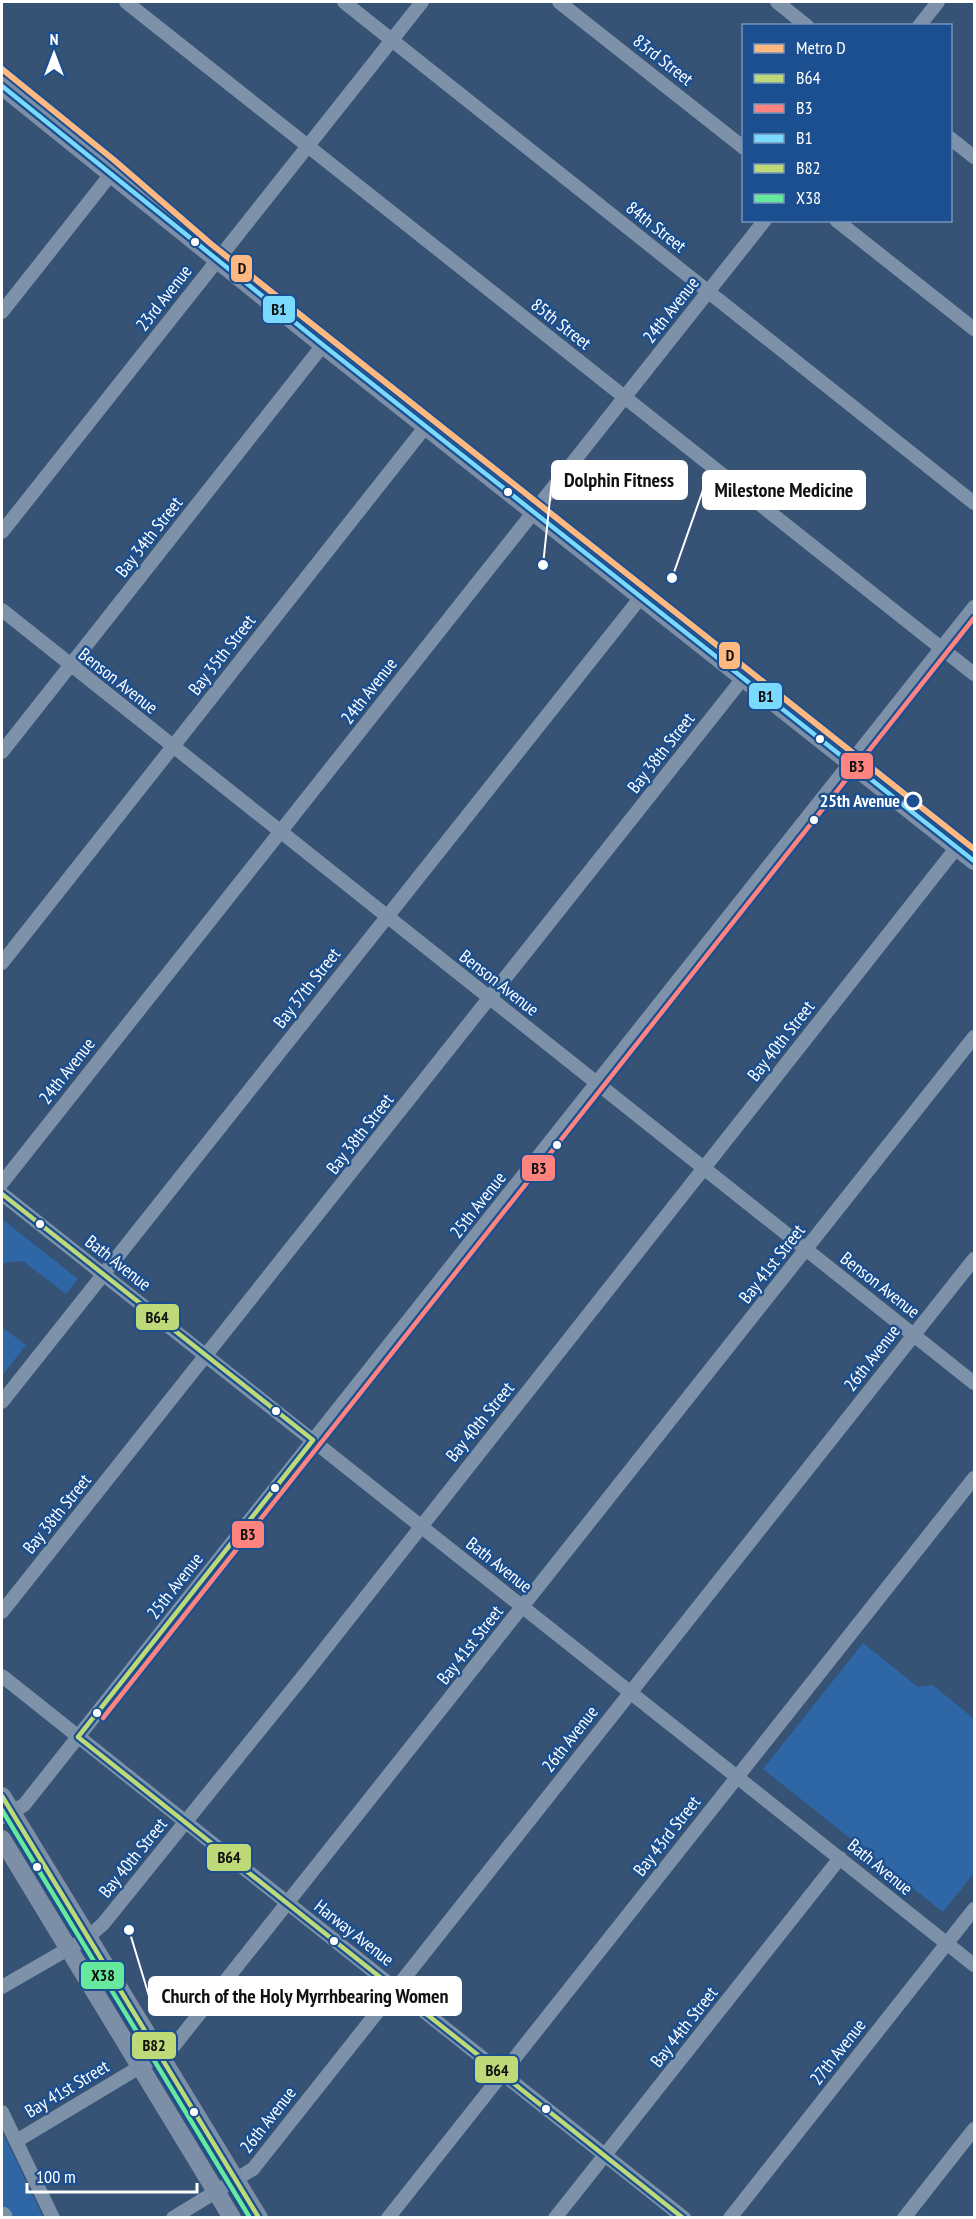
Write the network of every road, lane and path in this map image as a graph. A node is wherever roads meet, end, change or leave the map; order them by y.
1 (126, 2) edge
2 (344, 2) edge
3 (422, 2) edge
4 (559, 2) edge
5 (777, 2) edge
6 (938, 2) edge
7 (804, 24) edge
8 (921, 24) edge
9 (392, 39) junction
10 (4, 92) edge
11 (952, 139) edge
12 (307, 146) junction
13 (742, 146) edge
14 (975, 157) edge
15 (111, 174) junction
16 (763, 222) edge
17 (839, 222) edge
18 (217, 260) junction
19 (709, 292) junction
20 (2, 312) edge
21 (975, 329) edge
22 (323, 345) junction
23 (625, 397) junction
24 (426, 426) junction
25 (975, 503) edge
26 (535, 511) junction
27 (2, 532) edge
28 (641, 597) junction
29 (975, 607) edge
30 (2, 610) edge
31 (942, 649) junction
32 (70, 666) junction
33 (975, 674) edge
34 (744, 677) junction
35 (173, 747) junction
36 (2, 752) edge
37 (852, 762) junction
38 (280, 832) junction
39 (957, 847) junction
40 (975, 861) edge
41 (387, 917) junction
42 (2, 963) edge
43 (490, 999) junction
44 (975, 1037) edge
45 (597, 1083) junction
46 (704, 1168) junction
47 (2, 1183) edge
48 (2, 1194) edge
49 (807, 1250) junction
50 (975, 1259) edge
51 (104, 1275) junction
52 (914, 1335) junction
53 (206, 1356) junction
54 (975, 1383) edge
55 (2, 1402) edge
56 (313, 1440) junction
57 (975, 1478) edge
58 (420, 1526) junction
59 (523, 1607) junction
60 (2, 1612) edge
61 (2, 1676) edge
62 (630, 1692) junction
63 (78, 1737) junction
64 (737, 1777) junction
65 (2, 1796) edge
66 (6, 1814) edge
67 (185, 1822) junction
68 (2, 1839) edge
69 (840, 1858) junction
70 (288, 1904) junction
71 (975, 1909) edge
72 (87, 1938) junction
73 (947, 1943) junction
74 (67, 1948) junction
75 (975, 1965) edge
76 (2, 1987) edge
77 (395, 1989) junction
78 (160, 2055) junction
79 (141, 2065) junction
80 (502, 2073) junction
81 (2, 2112) edge
82 (975, 2129) edge
83 (18, 2140) junction
84 (605, 2155) junction
85 (236, 2179) junction
86 (217, 2191) junction
87 (53, 2217) edge
88 (173, 2217) edge
89 (232, 2217) edge
90 (259, 2217) edge
91 (388, 2217) edge
92 (555, 2217) edge
93 (684, 2217) edge
94 (730, 2217) edge
95 (904, 2217) edge

1 - 12 street, 85th Street
2 - 9 street, 84th Street
3 - 9 street, 23rd Avenue
4 - 13 street, 83rd Street
5 - 7 street
6 - 8 street
9 - 12 street, 23rd Avenue
9 - 19 street, 84th Street
10 - 15 main road
11 - 14 street
12 - 18 street, 23rd Avenue
12 - 23 street, 85th Street
15 - 18 main road
15 - 20 street
16 - 19 street, 24th Avenue
17 - 21 street
18 - 22 main road
18 - 27 street, 23rd Avenue
19 - 23 street, 24th Avenue
19 - 25 street, 84th Street
22 - 24 main road
22 - 32 street, Bay 34th Street
23 - 26 street, 24th Avenue
23 - 31 street, 85th Street
24 - 26 main road
24 - 35 street, Bay 35th Street
26 - 28 main road
26 - 38 street, 24th Avenue
28 - 34 main road
28 - 41 street, Bay 37th Street
29 - 31 street, 25th Avenue
30 - 32 street, Benson Avenue
31 - 33 street, 85th Street
31 - 37 street, 25th Avenue
32 - 35 street, Benson Avenue
32 - 36 street, Bay 34th Street
34 - 37 main road
34 - 43 street, Bay 38th Street
35 - 38 street, Benson Avenue
35 - 42 street, Bay 35th Street
37 - 39 main road
37 - 45 street, 25th Avenue
38 - 41 street, Benson Avenue
38 - 47 street, 24th Avenue
39 - 40 main road
39 - 46 street, Bay 40th Street
41 - 43 street, Benson Avenue
41 - 51 street, Bay 37th Street
43 - 45 street, Benson Avenue
43 - 53 street, Bay 38th Street
44 - 49 street, Bay 41st Street
45 - 46 street, Benson Avenue
45 - 56 street, 25th Avenue
46 - 49 street, Benson Avenue
46 - 58 street, Bay 40th Street
48 - 51 street, Bath Avenue
49 - 52 street, Benson Avenue
49 - 59 street, Bay 41st Street
50 - 52 street, 26th Avenue
51 - 53 street, Bath Avenue
51 - 55 street, Bay 37th Street
52 - 54 street, Benson Avenue
52 - 62 street, 26th Avenue
53 - 56 street, Bath Avenue
53 - 60 street, Bay 38th Street
56 - 58 street, Bath Avenue
56 - 63 street, 25th Avenue
57 - 64 street, Bay 43rd Street
58 - 59 street, Bath Avenue
58 - 67 street, Bay 40th Street
59 - 62 street, Bath Avenue
59 - 70 street, Bay 41st Street
61 - 63 street, Harway Avenue
62 - 64 street, Bath Avenue
62 - 77 street, 26th Avenue
63 - 66 street, 25th Avenue
63 - 67 street, Harway Avenue
64 - 69 street, Bath Avenue
64 - 80 street, Bay 43rd Street
65 - 66 main road
66 - 72 main road
67 - 70 street, Harway Avenue
67 - 72 street, Bay 40th Street
68 - 74 main road
69 - 73 street, Bath Avenue
69 - 84 street, Bay 44th Street
70 - 77 street, Harway Avenue
70 - 78 street, Bay 41st Street
71 - 73 street, 27th Avenue
72 - 74 street, Bay 40th Street
72 - 78 main road
73 - 75 street, Bath Avenue
73 - 94 street, 27th Avenue
74 - 76 street, Bay 40th Street
74 - 79 main road
77 - 80 street, Harway Avenue
77 - 85 street, 26th Avenue
78 - 79 street, Bay 41st Street
78 - 85 main road
79 - 83 street, Bay 41st Street
79 - 86 main road
80 - 84 street, Harway Avenue
80 - 91 street, Bay 43rd Street
81 - 83 street
82 - 95 street
83 - 87 street
84 - 92 street, Bay 44th Street
84 - 93 street, Harway Avenue
85 - 86 street, 26th Avenue
85 - 90 main road
86 - 88 street, 26th Avenue
86 - 89 main road

